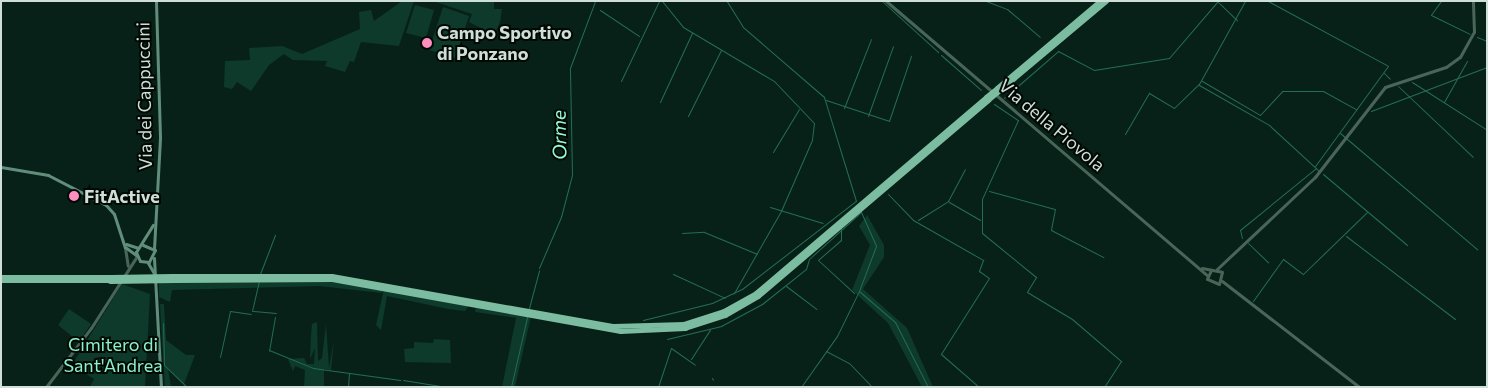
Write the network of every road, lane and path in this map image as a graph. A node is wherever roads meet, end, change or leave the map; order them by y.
1 (156, 1) edge
2 (886, 1) edge
3 (1100, 1) edge
4 (1106, 1) edge
5 (1473, 1) edge
6 (998, 89) junction
7 (1, 167) edge
8 (154, 221) junction
9 (124, 242) junction
10 (143, 245) junction
11 (125, 247) junction
12 (138, 248) junction
13 (154, 249) junction
14 (136, 255) junction
15 (154, 258) junction
16 (142, 262) junction
17 (147, 263) junction
18 (1224, 265) junction
19 (127, 268) junction
20 (1202, 268) junction
21 (1217, 269) junction
22 (1211, 270) junction
23 (1223, 274) junction
24 (1207, 275) junction
25 (1, 279) edge
26 (156, 280) junction
27 (1220, 282) junction
28 (46, 387) edge
29 (161, 387) edge
30 (1359, 387) edge

1 - 8 main road, Via dei Cappuccini
2 - 20 street, Via della Piovola
3 - 6 highway
4 - 6 highway
5 - 18 street
6 - 25 highway, bridge
7 - 9 main road
8 - 10 main road, Via dei Cappuccini
8 - 13 main road, Via dei Cappuccini
9 - 11 main road
9 - 12 main road
10 - 12 main road
10 - 13 main road
11 - 14 main road
11 - 19 street
12 - 14 main road
13 - 15 main road, Via dei Cappuccini
14 - 16 main road
14 - 19 street
15 - 17 main road
15 - 26 main road, Via dei Cappuccini
16 - 17 main road
16 - 19 street
17 - 26 main road
18 - 21 street
18 - 23 street
19 - 28 street
20 - 22 street
20 - 24 street
21 - 22 street
21 - 23 street
22 - 24 street
23 - 27 street
24 - 27 street
26 - 29 main road, Via dei Cappuccini
27 - 30 street

